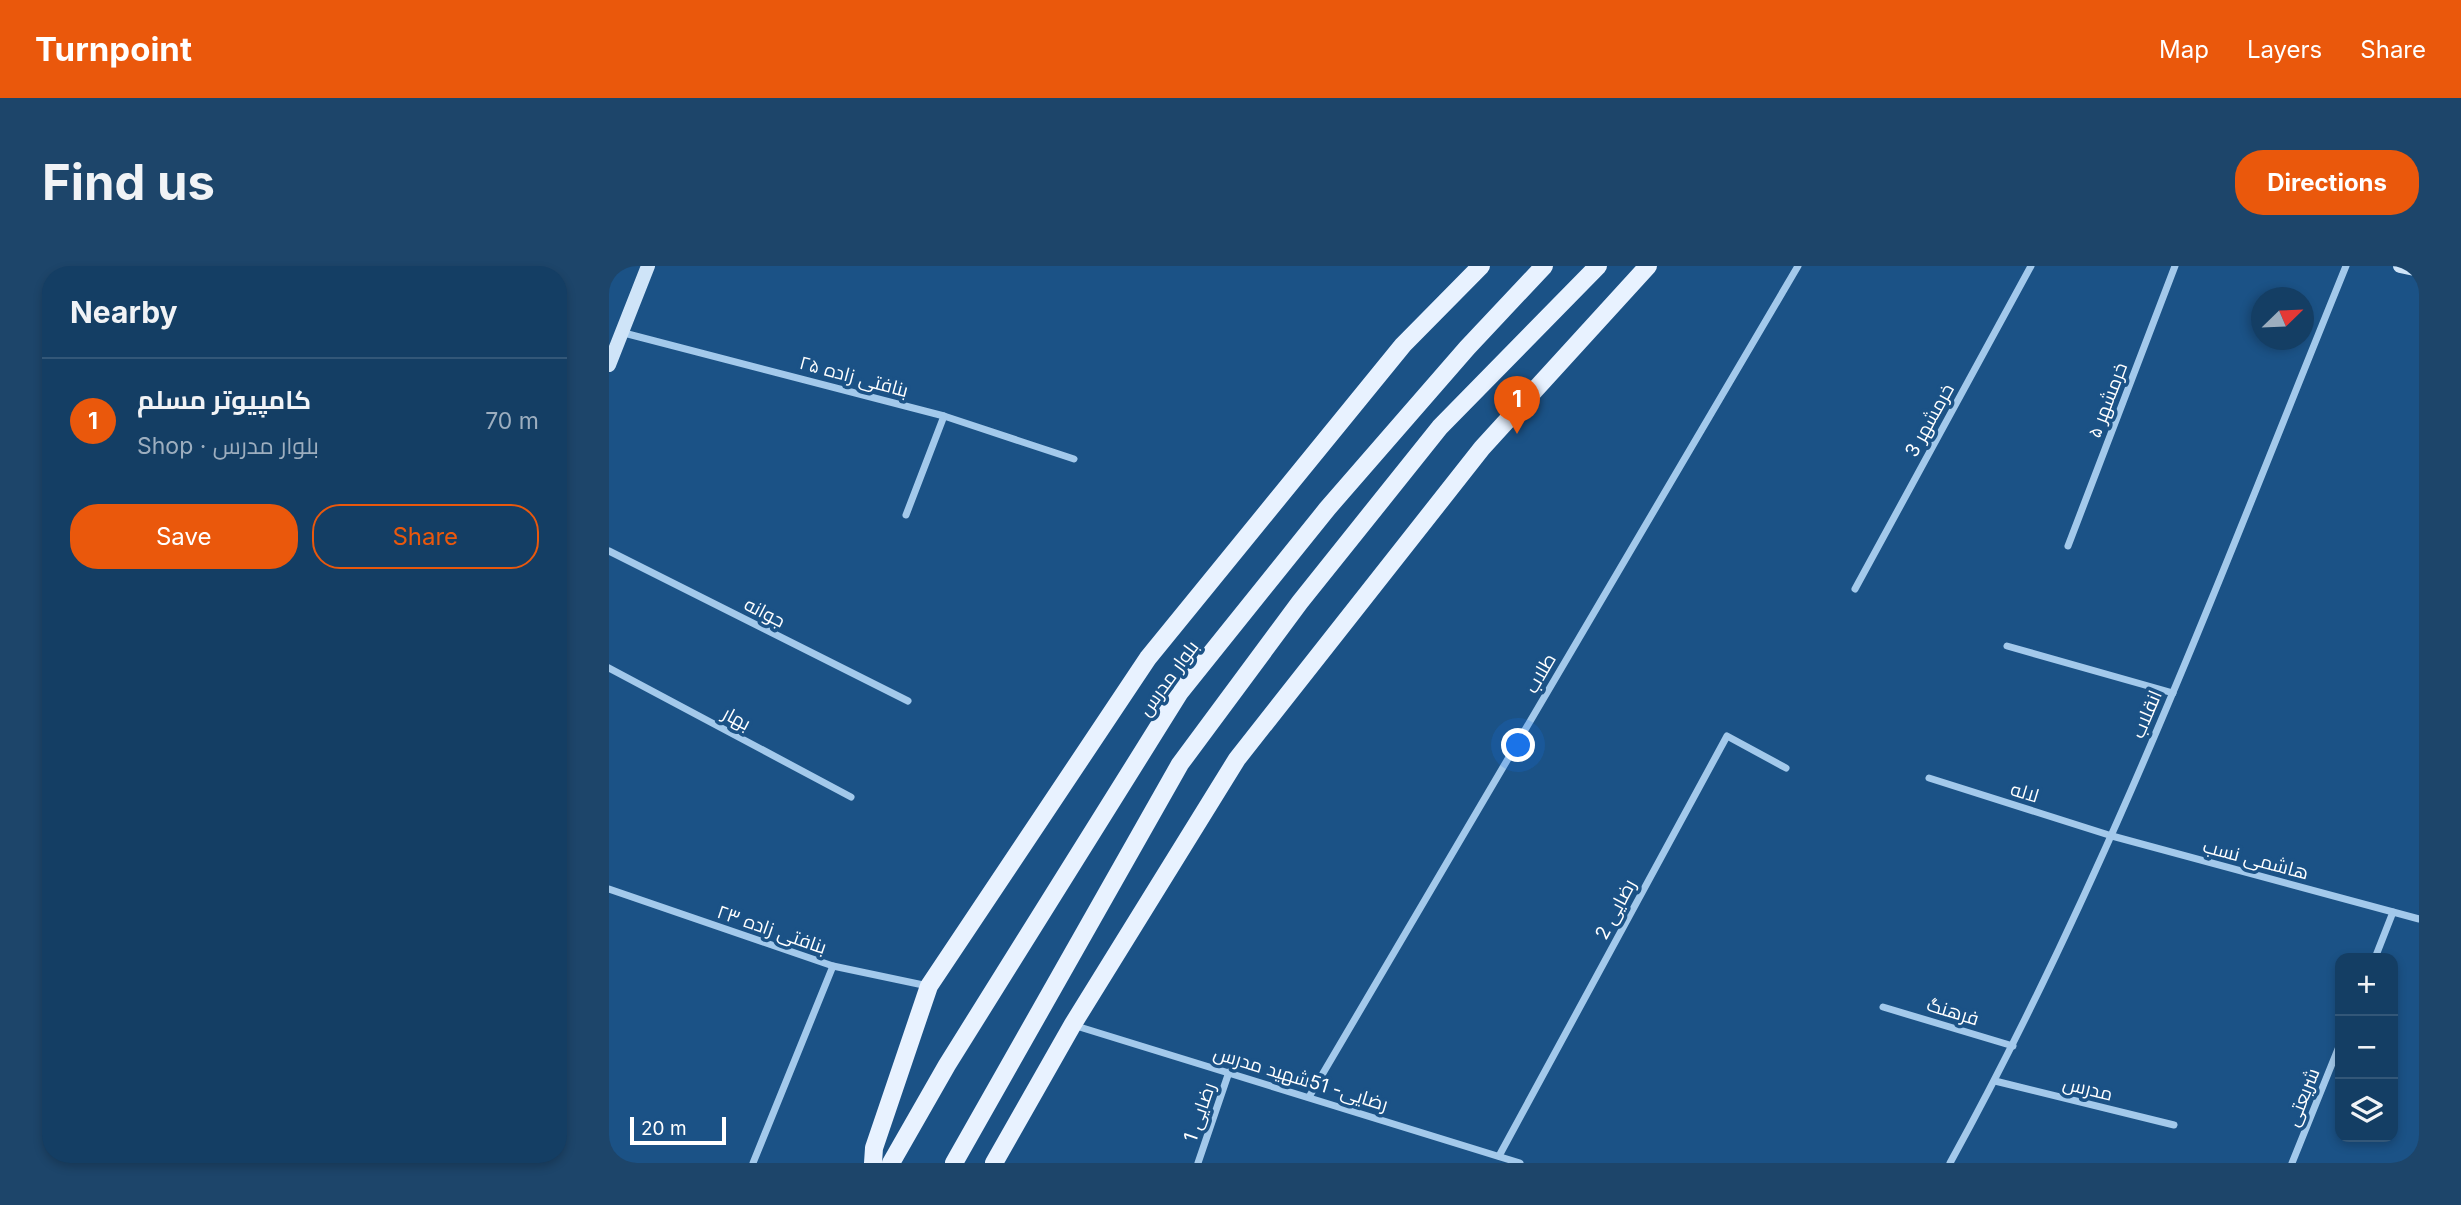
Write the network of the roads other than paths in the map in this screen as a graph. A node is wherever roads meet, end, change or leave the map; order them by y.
1 (648, 266) edge
2 (1481, 266) edge
3 (1544, 266) edge
4 (1598, 266) edge
5 (1648, 266) edge
6 (1798, 266) edge
7 (2031, 266) edge
8 (2175, 266) edge
9 (2346, 266) edge
10 (2400, 266) edge
11 (2419, 270) edge
12 (624, 333) junction
13 (609, 364) edge
14 (944, 416) junction
15 (1074, 459) dead end
16 (905, 515) dead end
17 (2068, 546) dead end
18 (609, 551) edge
19 (1854, 589) dead end
20 (2007, 646) dead end
21 (609, 668) edge
22 (2173, 693) junction
23 (908, 701) dead end
24 (1786, 768) dead end
25 (1929, 778) dead end
26 (851, 797) dead end
27 (2112, 836) junction
28 (609, 890) edge
29 (2393, 912) junction
30 (2419, 919) edge
31 (2377, 953) edge
32 (833, 966) junction
33 (929, 986) junction
34 (1883, 1007) dead end
35 (1073, 1024) junction
36 (2013, 1046) junction
37 (2335, 1056) edge
38 (1229, 1072) junction
39 (1995, 1081) junction
40 (1309, 1097) junction
41 (2174, 1125) dead end
42 (1499, 1156) junction
43 (753, 1163) edge
44 (873, 1163) edge
45 (891, 1163) edge
46 (954, 1163) edge
47 (994, 1163) edge
48 (1198, 1163) edge
49 (1520, 1163) edge
50 (1950, 1163) edge
51 (2292, 1163) edge

1 - 12 main road
2 - 33 main road
3 - 45 main road, بلوار مدرس
4 - 46 main road
5 - 35 main road
6 - 40 street, طلاب
7 - 19 street, خرمشهر 3
8 - 17 street, خرمشهر ۵
9 - 22 street, انقلاب
10 - 11 main road
12 - 13 main road
12 - 14 street, بنافتی زاده ۲۵
14 - 15 street, بنافتی زاده ۲۵
14 - 16 street
18 - 23 street, جوانه
20 - 22 street
21 - 26 street, بهار
22 - 27 street, انقلاب
24 - 42 street, رضایی 2
25 - 27 street, لاله
27 - 29 street, هاشمی نسب
27 - 36 street, انقلاب
28 - 32 street, بنافتی زاده ۲۳
29 - 30 street, هاشمی نسب
29 - 31 street
32 - 33 street, بنافتی زاده ۲۳
32 - 43 street
33 - 44 main road
34 - 36 street, فرهنگ
35 - 38 street, رضایی- 51شهید مدرس
35 - 47 main road
36 - 39 street, انقلاب
37 - 51 street, شریعتی
38 - 40 street, رضایی- 51شهید مدرس
38 - 48 street, رضایی 1
39 - 41 street, مدرس
39 - 50 street, انقلاب
40 - 42 street, رضایی- 51شهید مدرس
42 - 49 street, رضایی- 51شهید مدرس

